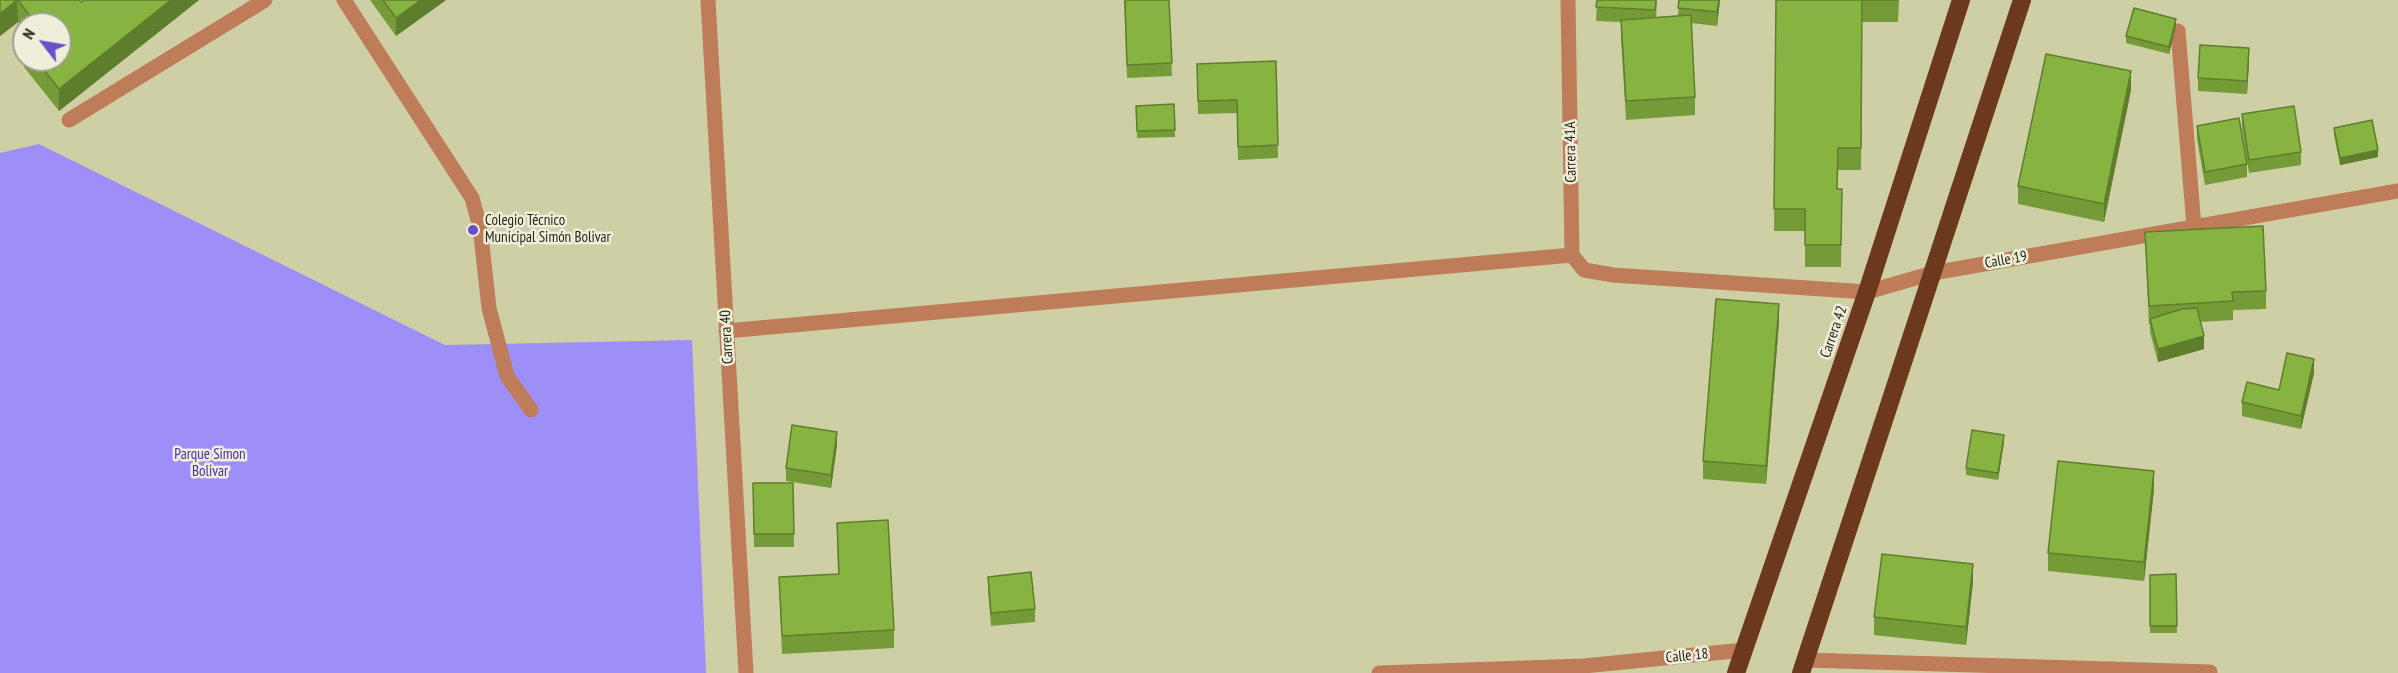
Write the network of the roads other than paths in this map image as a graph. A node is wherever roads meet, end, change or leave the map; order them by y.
1 (265, 0) edge
2 (344, 0) edge
3 (708, 0) edge
4 (1568, 0) edge
5 (1961, 0) edge
6 (2022, 0) edge
7 (2178, 31) edge
8 (69, 120) dead end
9 (2398, 191) edge
10 (2193, 227) junction
11 (1572, 255) junction
12 (1933, 273) junction
13 (1867, 292) junction
14 (726, 331) junction
15 (531, 410) dead end
16 (1744, 650) junction
17 (1803, 666) edge
18 (2210, 672) edge
19 (746, 673) edge
20 (1378, 673) edge
21 (1736, 673) edge

1 - 8 street
2 - 15 street
3 - 14 street, Carrera 40
4 - 11 street, Carrera 41A
5 - 13 highway, Carrera 42
6 - 12 highway
7 - 10 street
9 - 10 street, Calle 19
10 - 12 street, Calle 19
11 - 13 street, Calle 19
11 - 14 street
12 - 13 street, Calle 19
12 - 17 highway
13 - 16 highway, Carrera 42
14 - 19 street, Carrera 40
16 - 20 street, Calle 18
16 - 21 highway, Carrera 42
17 - 18 street

